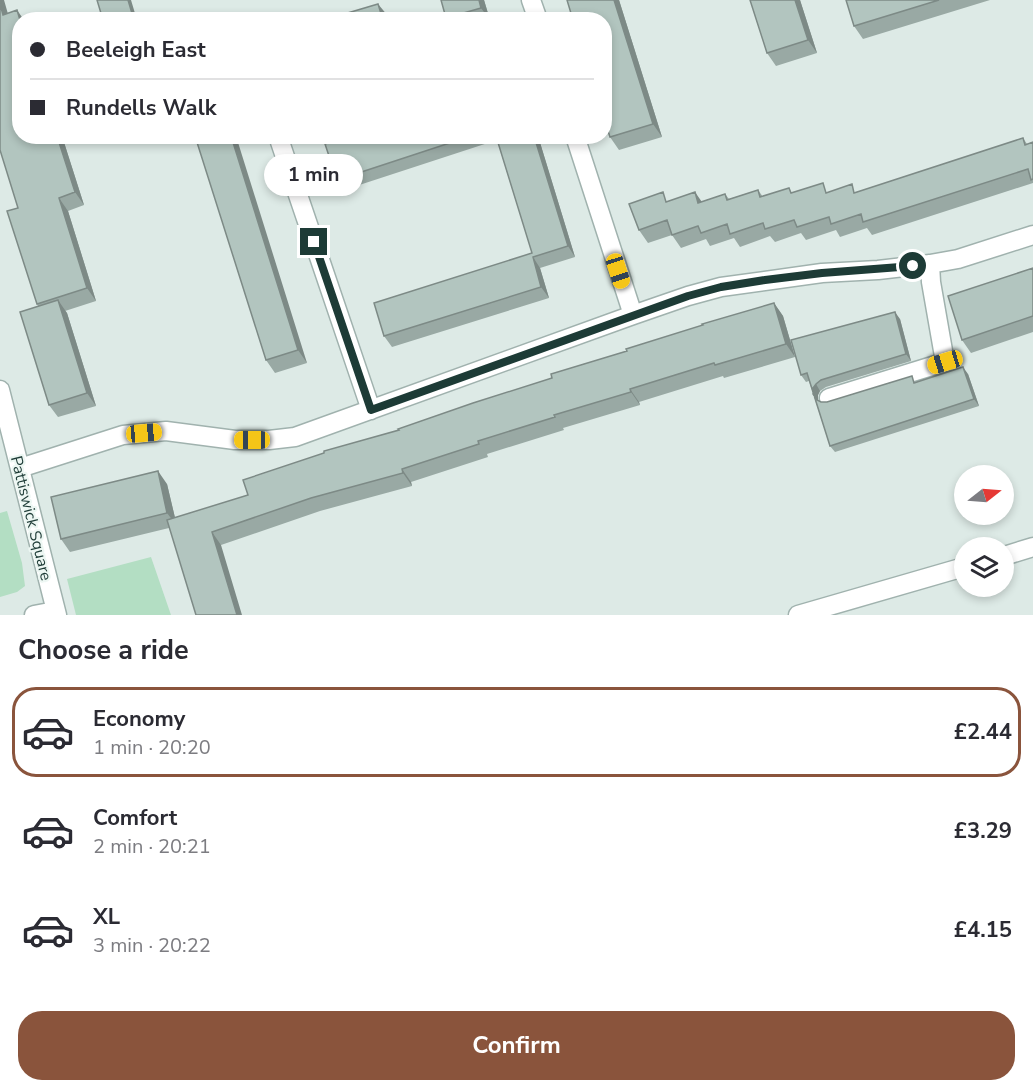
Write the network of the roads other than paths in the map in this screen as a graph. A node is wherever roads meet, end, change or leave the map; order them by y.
1 (281, 144) edge
2 (578, 144) edge
3 (1033, 235) edge
4 (930, 264) junction
5 (633, 315) junction
6 (0, 390) edge
7 (829, 398) dead end
8 (371, 410) junction
9 (20, 468) junction
10 (1033, 547) edge
11 (1014, 553) edge
12 (954, 570) edge
13 (56, 613) edge
14 (34, 615) edge
15 (798, 615) edge

1 - 8 street
2 - 5 street
3 - 4 street
4 - 5 street
4 - 7 street
5 - 8 street
6 - 9 street, Pattiswick Square
8 - 9 street
9 - 13 street, Pattiswick Square
10 - 11 street
12 - 15 street
13 - 14 street, Pattiswick Square

